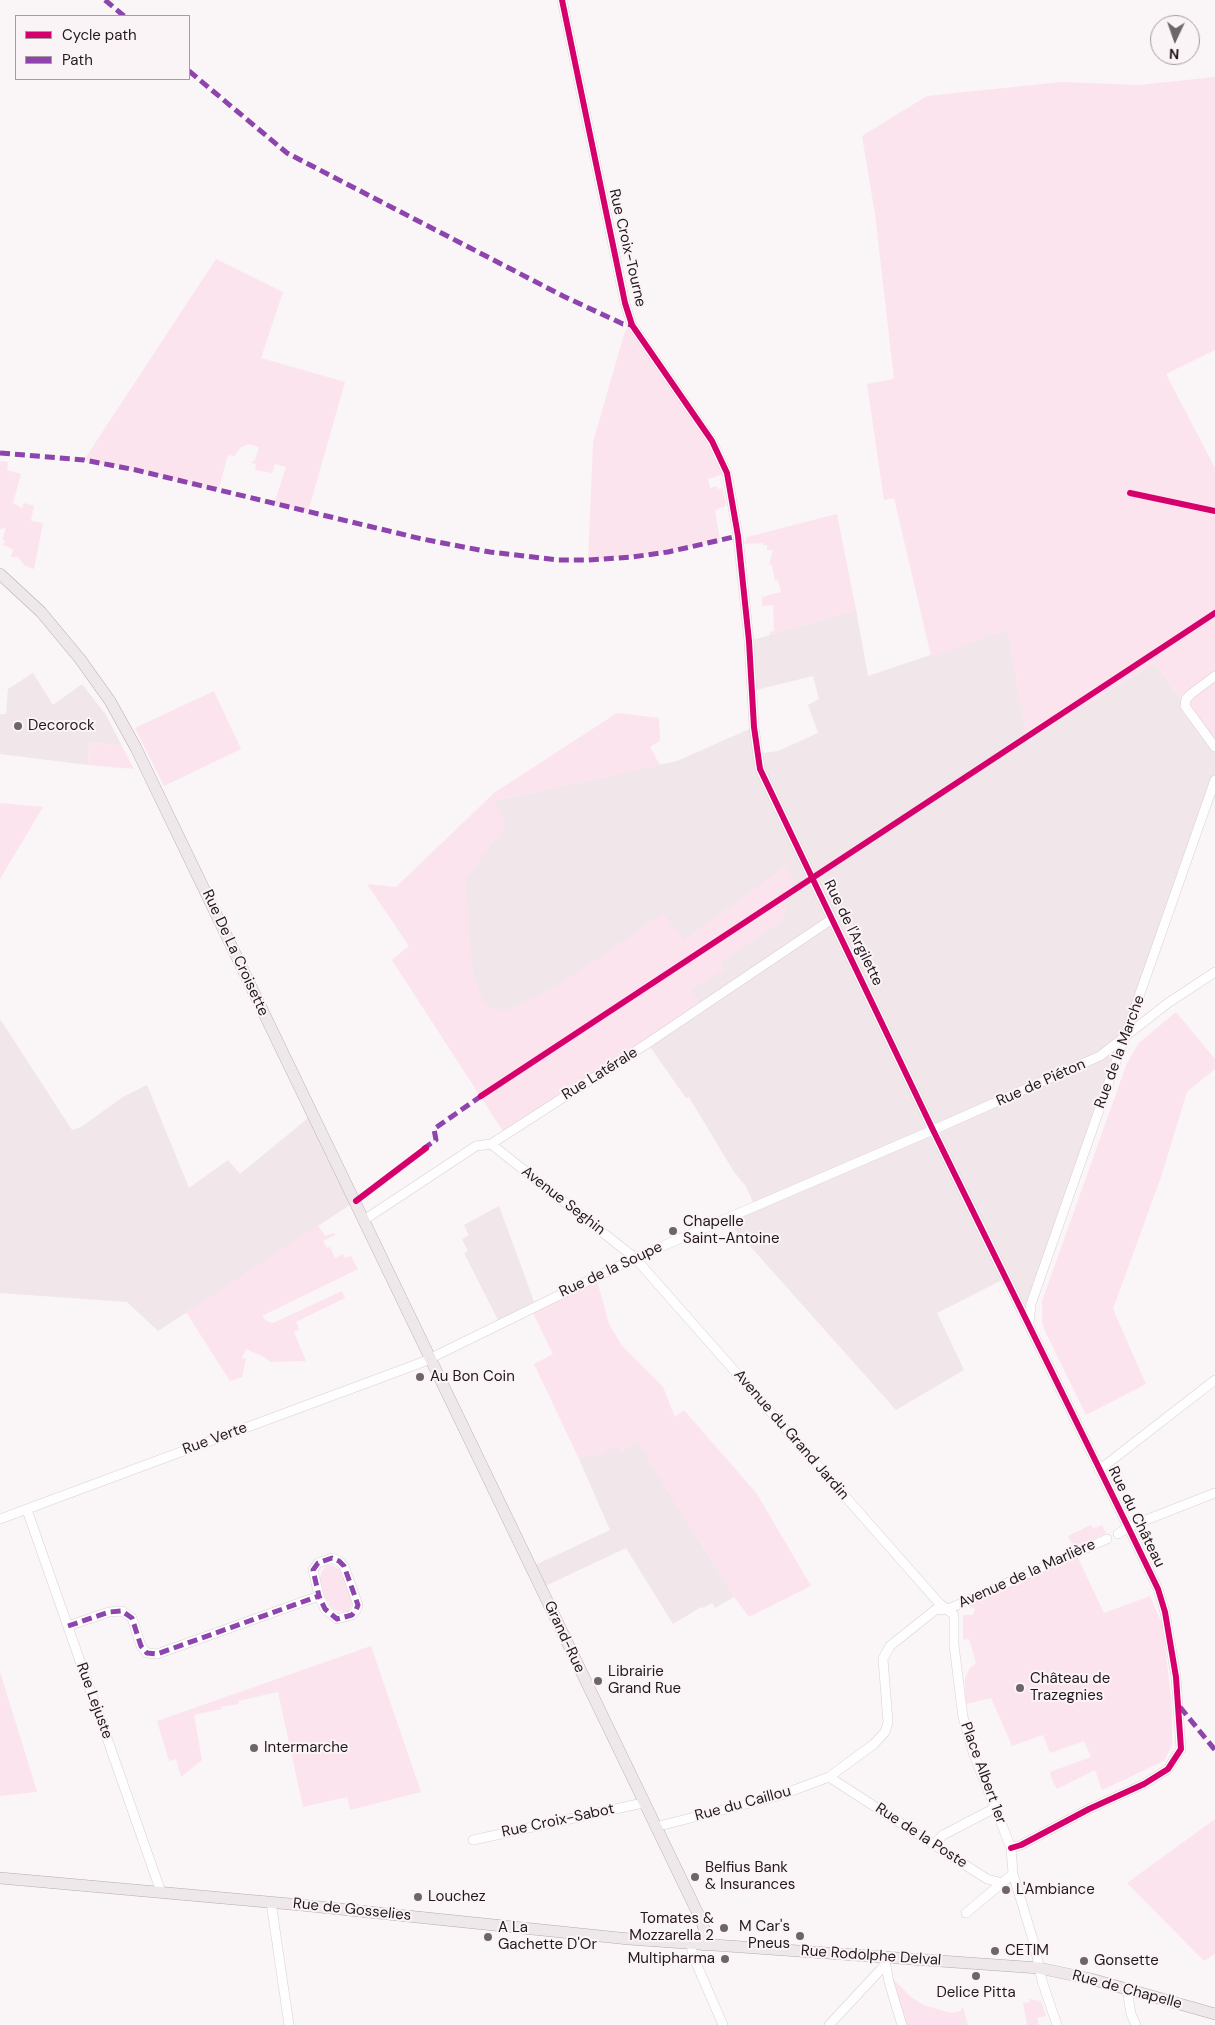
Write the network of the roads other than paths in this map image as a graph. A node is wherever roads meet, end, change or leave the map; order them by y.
1 (562, 0) edge
2 (738, 536) joint
3 (0, 574) edge
4 (1215, 676) edge
5 (1215, 747) edge
6 (1215, 780) edge
7 (832, 920) junction
8 (1215, 972) edge
9 (1123, 1040) junction
10 (933, 1130) junction
11 (491, 1144) junction
12 (364, 1220) junction
13 (635, 1258) junction
14 (1029, 1325) junction
15 (430, 1358) junction
16 (1215, 1380) edge
17 (1099, 1470) junction
18 (1215, 1492) edge
19 (26, 1510) junction
20 (0, 1519) edge
21 (1128, 1526) junction
22 (1118, 1534) dead end
23 (1107, 1539) dead end
24 (318, 1596) junction
25 (948, 1609) junction
26 (68, 1626) junction
27 (829, 1777) junction
28 (643, 1803) junction
29 (994, 1808) junction
30 (655, 1826) junction
31 (473, 1840) dead end
32 (933, 1845) junction
33 (1011, 1848) junction
34 (1013, 1874) junction
35 (0, 1878) edge
36 (1002, 1883) junction
37 (161, 1892) junction
38 (271, 1902) junction
39 (966, 1914) dead end
40 (691, 1944) junction
41 (704, 1945) junction
42 (885, 1961) junction
43 (1039, 1968) junction
44 (1127, 1989) junction
45 (1215, 2014) edge
46 (289, 2025) edge
47 (723, 2025) edge
48 (829, 2025) edge
49 (902, 2025) edge
50 (1057, 2025) edge
51 (1136, 2025) edge

1 - 2 street, Rue Croix-Tourne
2 - 7 street, Rue de l'Argilette
3 - 12 main road, Rue De La Croisette
4 - 5 street
6 - 9 street, Rue de la Marche
7 - 10 street, Rue de l'Argilette
7 - 11 street, Rue Latérale
8 - 9 street, Rue de Piéton
9 - 10 street, Rue de Piéton
9 - 14 street, Rue de la Marche
10 - 13 street, Rue de la Soupe
10 - 14 street, Rue du Château
11 - 12 street, Rue Latérale
11 - 13 street, Avenue Seghin
12 - 15 main road, Rue De La Croisette
13 - 15 street, Rue de la Soupe
13 - 25 street, Avenue du Grand Jardin
14 - 17 street, Rue du Château
15 - 19 street, Rue Verte
15 - 28 main road, Grand-Rue
16 - 17 street
17 - 21 street, Rue du Château
18 - 21 street
19 - 20 street, Rue Verte
19 - 26 street, Rue Lejuste
21 - 22 street
21 - 33 street, Rue du Château
23 - 25 street, Avenue de la Marlière
24 - 24 street
24 - 26 street
25 - 27 street, Avenue de la Marlière
25 - 29 street, Place Albert 1er
26 - 37 street, Rue Lejuste
27 - 30 street, Rue du Caillou
27 - 32 street, Rue de la Poste
28 - 30 main road, Grand-Rue
28 - 31 street, Rue Croix-Sabot
29 - 32 street
29 - 33 street, Place Albert 1er
30 - 41 main road, Grand-Rue
32 - 36 street, Rue de la Poste
33 - 34 street, Place Albert 1er
34 - 36 street
34 - 43 street, Place Albert 1er
35 - 37 main road, Rue de Gosselies
36 - 39 street
37 - 38 main road, Rue de Gosselies
38 - 40 main road, Rue de Gosselies
38 - 46 street
40 - 41 main road, Rue de Gosselies
40 - 47 street
41 - 42 main road, Rue Rodolphe Delval
42 - 43 main road, Rue Rodolphe Delval
42 - 48 street
42 - 49 street
43 - 44 main road, Rue de Chapelle
43 - 50 street, Place Albert 1er
44 - 45 main road, Rue de Chapelle
44 - 51 street

